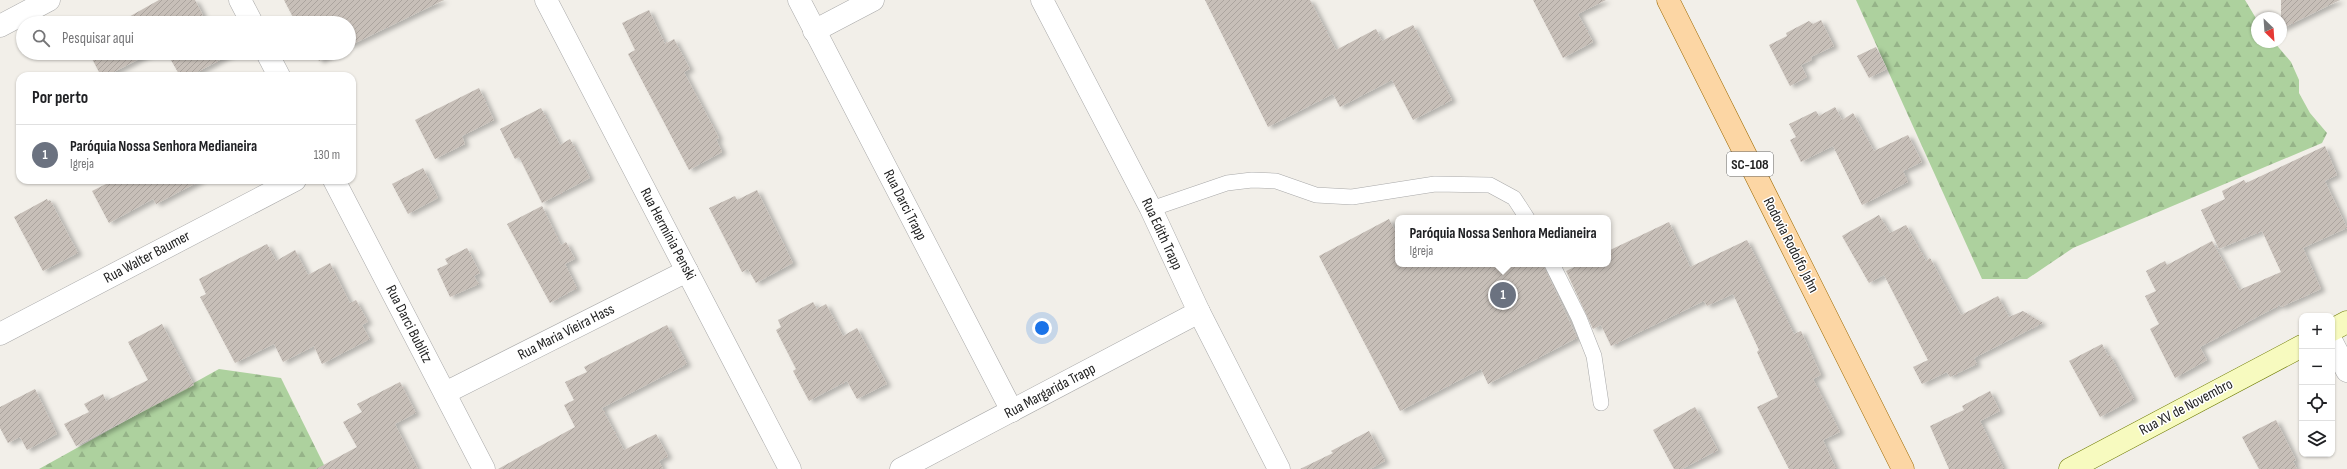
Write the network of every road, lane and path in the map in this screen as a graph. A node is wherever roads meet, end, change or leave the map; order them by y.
1 (49, 0) edge
2 (240, 0) edge
3 (546, 0) edge
4 (798, 0) edge
5 (873, 0) edge
6 (1042, 0) edge
7 (1668, 0) edge
8 (19, 16) edge
9 (248, 16) edge
10 (16, 18) edge
11 (0, 26) edge
12 (814, 31) junction
13 (271, 60) edge
14 (277, 72) edge
15 (287, 184) edge
16 (336, 184) edge
17 (1151, 209) junction
18 (1525, 215) edge
19 (1554, 267) edge
20 (687, 271) junction
21 (1199, 312) junction
22 (2347, 322) edge
23 (2335, 328) edge
24 (0, 334) edge
25 (2299, 348) edge
26 (2335, 348) edge
27 (2347, 371) edge
28 (445, 393) junction
29 (1601, 402) dead end
30 (1012, 411) junction
31 (484, 469) edge
32 (790, 469) edge
33 (901, 469) edge
34 (1279, 469) edge
35 (1903, 469) edge
36 (2071, 469) edge

1 - 8 street
2 - 9 street
3 - 20 street, Rua Hermínia Penski
4 - 12 street, Rua Darci Trapp
5 - 12 street
6 - 17 street, Rua Edith Trapp
7 - 35 main road, Rodovia Rodolfo Jahn / SC-108
10 - 11 street
12 - 30 street, Rua Darci Trapp
13 - 14 street
15 - 24 street, Rua Walter Baumer
16 - 28 street, Rua Darci Bublitz
17 - 18 lane
17 - 21 street, Rua Edith Trapp
19 - 29 lane
20 - 28 street, Rua Maria Vieira Hass
20 - 32 street, Rua Hermínia Penski
21 - 30 street, Rua Margarida Trapp
21 - 34 street, Rua Edith Trapp
22 - 23 street
25 - 36 street, Rua XV de Novembro
26 - 27 street
28 - 31 street, Rua Darci Bublitz
30 - 33 street, Rua Margarida Trapp

